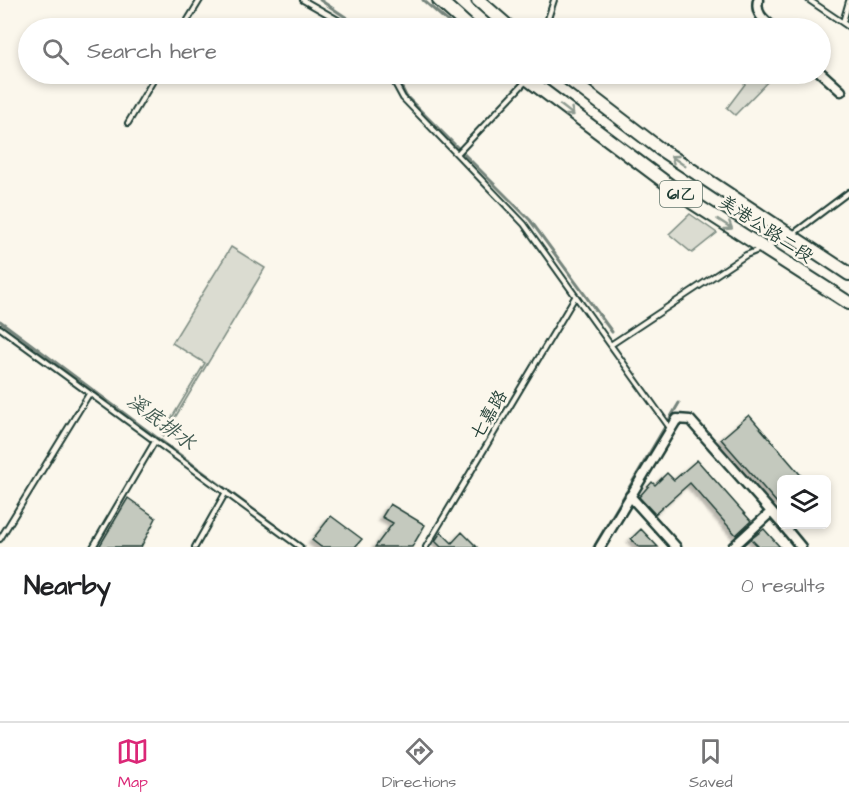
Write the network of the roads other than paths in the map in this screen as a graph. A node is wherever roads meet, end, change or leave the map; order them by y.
1 (200, 0) edge
2 (303, 0) edge
3 (439, 0) edge
4 (478, 0) edge
5 (554, 0) edge
6 (758, 0) edge
7 (809, 0) edge
8 (849, 1) edge
9 (189, 18) edge
10 (334, 18) edge
11 (459, 18) edge
12 (499, 18) edge
13 (548, 18) edge
14 (762, 18) edge
15 (843, 22) junction
16 (849, 27) edge
17 (831, 82) edge
18 (151, 84) edge
19 (395, 84) edge
20 (518, 84) edge
21 (537, 84) edge
22 (575, 84) edge
23 (841, 91) dead end
24 (128, 123) dead end
25 (457, 154) junction
26 (849, 192) edge
27 (789, 237) junction
28 (762, 248) junction
29 (849, 274) edge
30 (575, 297) junction
31 (849, 303) edge
32 (0, 328) edge
33 (612, 344) junction
34 (89, 394) junction
35 (670, 428) junction
36 (154, 443) junction
37 (226, 492) junction
38 (630, 496) junction
39 (771, 512) junction
40 (777, 519) edge
41 (786, 529) edge
42 (0, 539) edge
43 (93, 547) edge
44 (195, 547) edge
45 (300, 547) edge
46 (426, 547) edge
47 (600, 547) edge
48 (676, 547) edge
49 (733, 547) edge
50 (801, 547) edge

1 - 9 lane
2 - 10 lane
3 - 11 main road
4 - 12 main road
5 - 13 lane
6 - 14 street
7 - 15 lane
8 - 15 lane
15 - 16 lane
17 - 23 street
18 - 24 lane
19 - 25 lane
20 - 25 lane
21 -> 28 main road, 美港公路二段 / 61乙
27 -> 22 main road, 美港公路二段 / 61乙
25 - 30 lane
26 - 27 lane
27 - 28 lane
27 - 29 main road, 美港公路二段 / 61乙
28 - 31 main road, 美港公路二段 / 61乙
28 - 33 lane
30 - 33 lane
30 - 46 lane, 七嘉路
32 - 34 lane
33 - 35 lane
34 - 36 lane
34 - 42 lane
35 - 38 street
35 - 39 street
36 - 37 lane
36 - 43 lane
37 - 44 lane
37 - 45 lane
38 - 47 street
38 - 48 street
39 - 40 street
39 - 49 street
41 - 50 street

